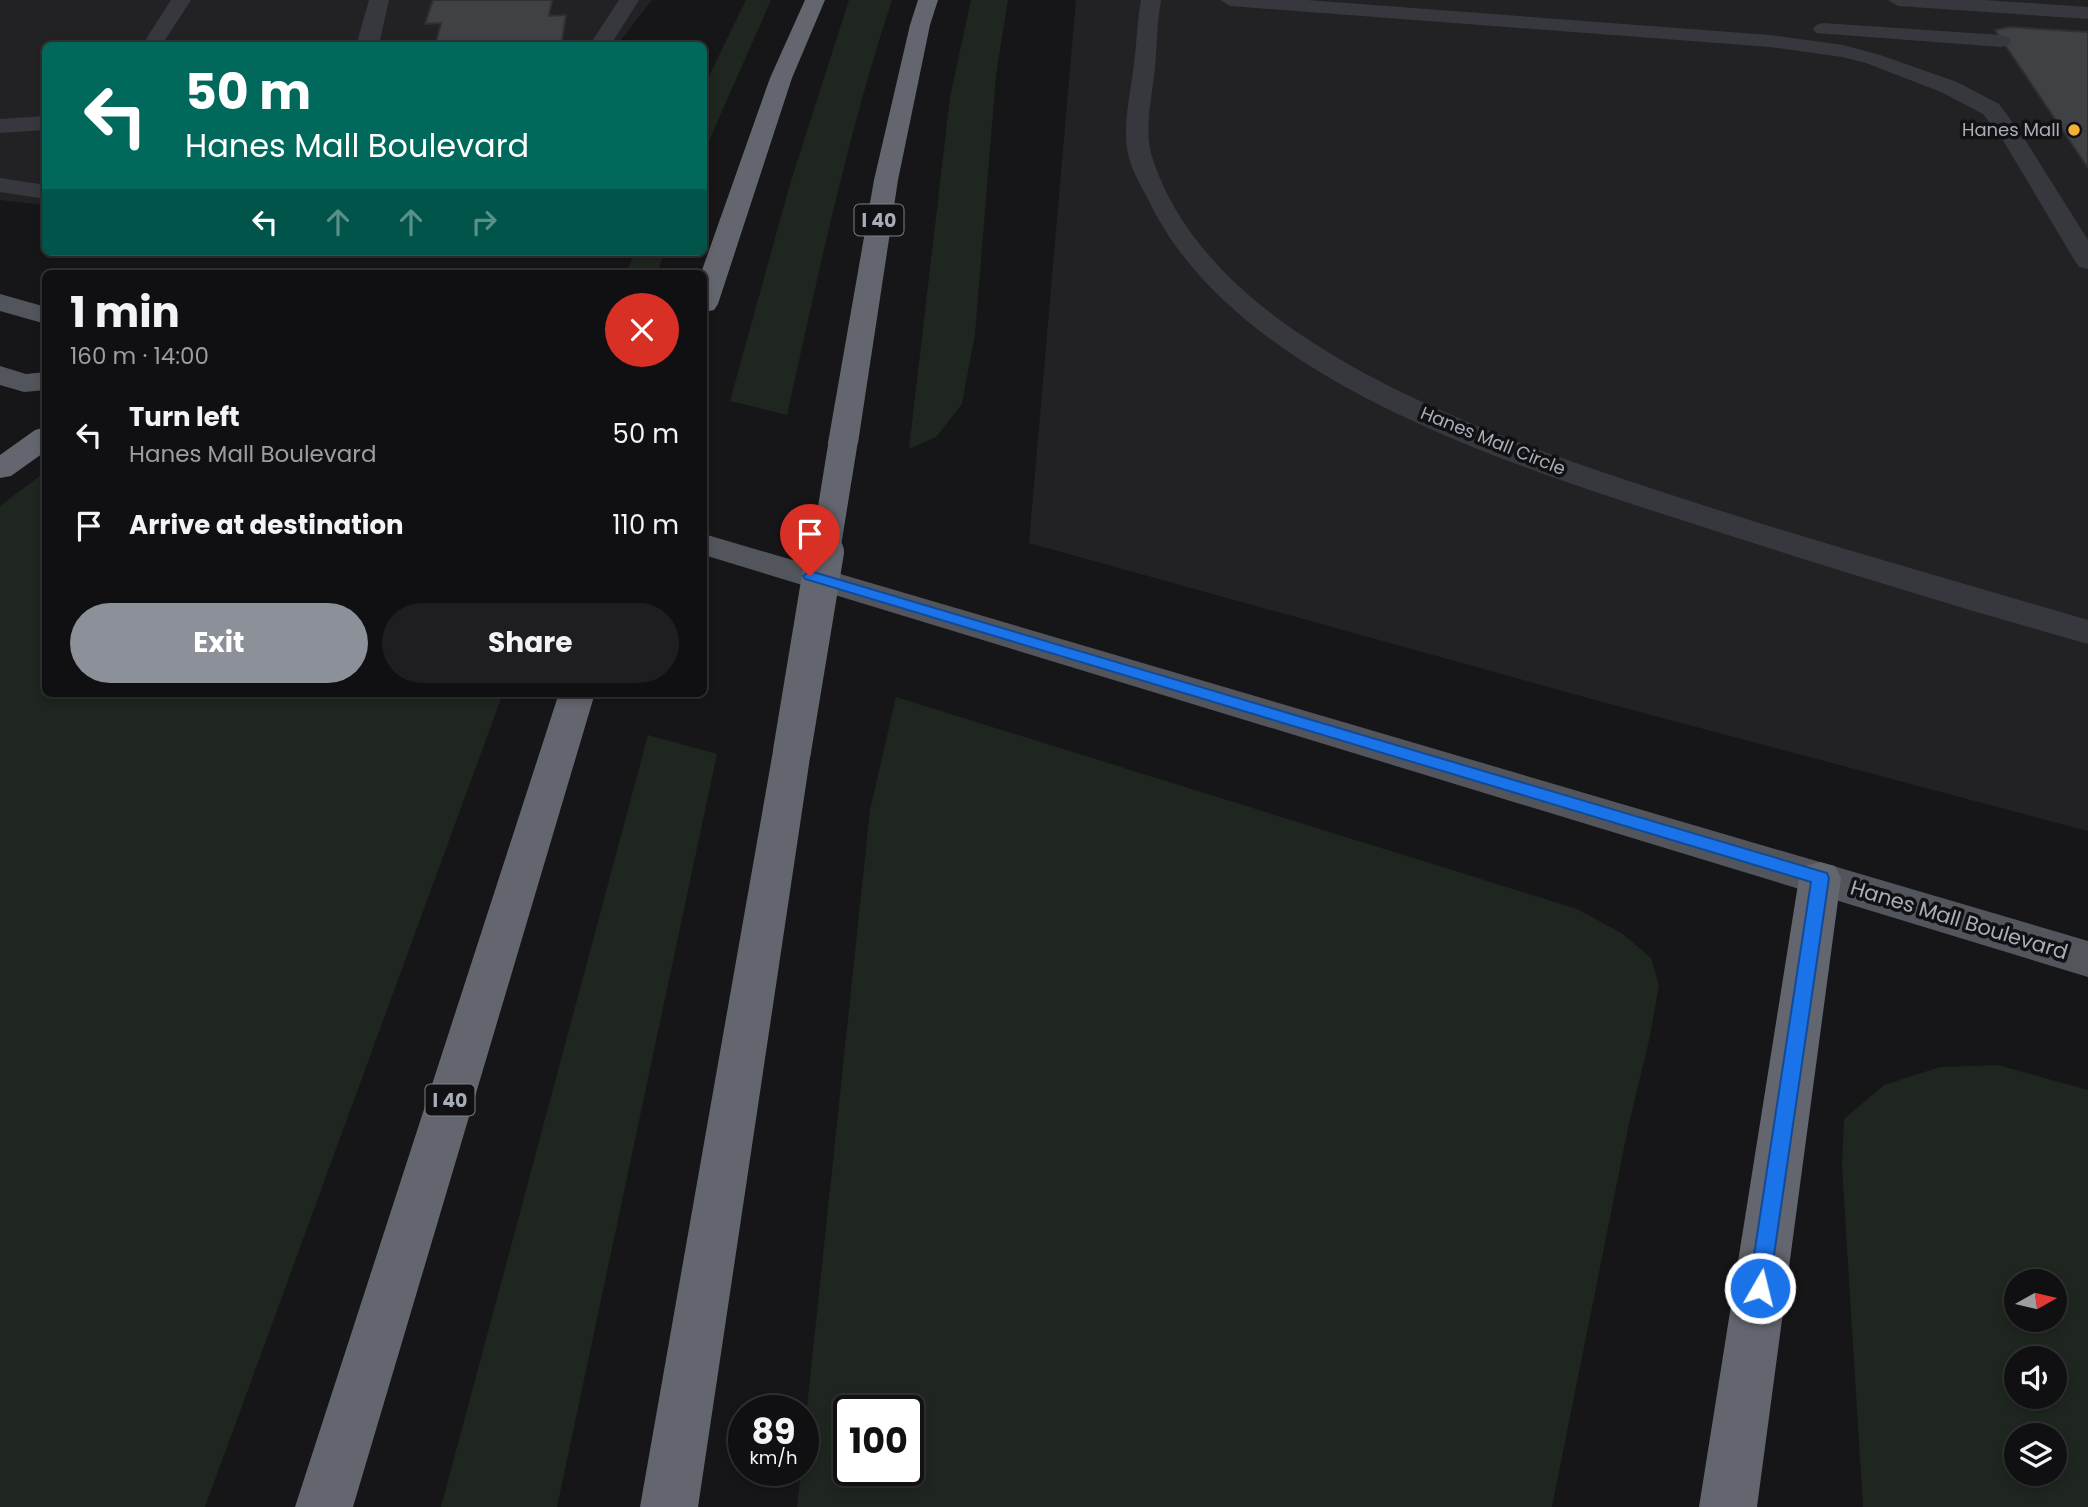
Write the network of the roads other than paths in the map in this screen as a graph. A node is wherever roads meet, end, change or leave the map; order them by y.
1 (181, 0) edge
2 (379, 0) edge
3 (629, 0) edge
4 (815, 0) edge
5 (928, 0) edge
6 (1151, 0) edge
7 (1230, 0) edge
8 (1898, 0) edge
9 (2088, 13) edge
10 (156, 39) dead end
11 (1770, 41) junction
12 (2001, 41) dead end
13 (369, 42) edge
14 (601, 42) edge
15 (42, 122) edge
16 (0, 126) edge
17 (0, 185) edge
18 (42, 191) edge
19 (2088, 261) edge
20 (707, 295) edge
21 (0, 302) edge
22 (42, 315) edge
23 (0, 375) edge
24 (42, 381) edge
25 (42, 439) edge
26 (0, 469) edge
27 (707, 545) edge
28 (2088, 632) edge
29 (576, 697) edge
30 (1821, 878) junction
31 (2088, 959) edge
32 (324, 1507) edge
33 (669, 1507) edge
34 (1728, 1507) edge

1 - 10 lane
2 - 13 lane
3 - 14 lane
4 - 20 highway
5 - 33 highway, I 40, bridge
6 - 28 lane, Hanes Mall Circle
7 - 11 lane
8 - 9 lane
11 - 12 lane
11 - 19 lane
15 - 16 lane
17 - 18 lane
21 - 22 main road
23 - 24 main road
25 - 26 highway
27 - 30 main road, Hanes Mall Boulevard
29 - 32 highway, I 40
30 - 31 main road, Hanes Mall Boulevard
30 - 34 highway

